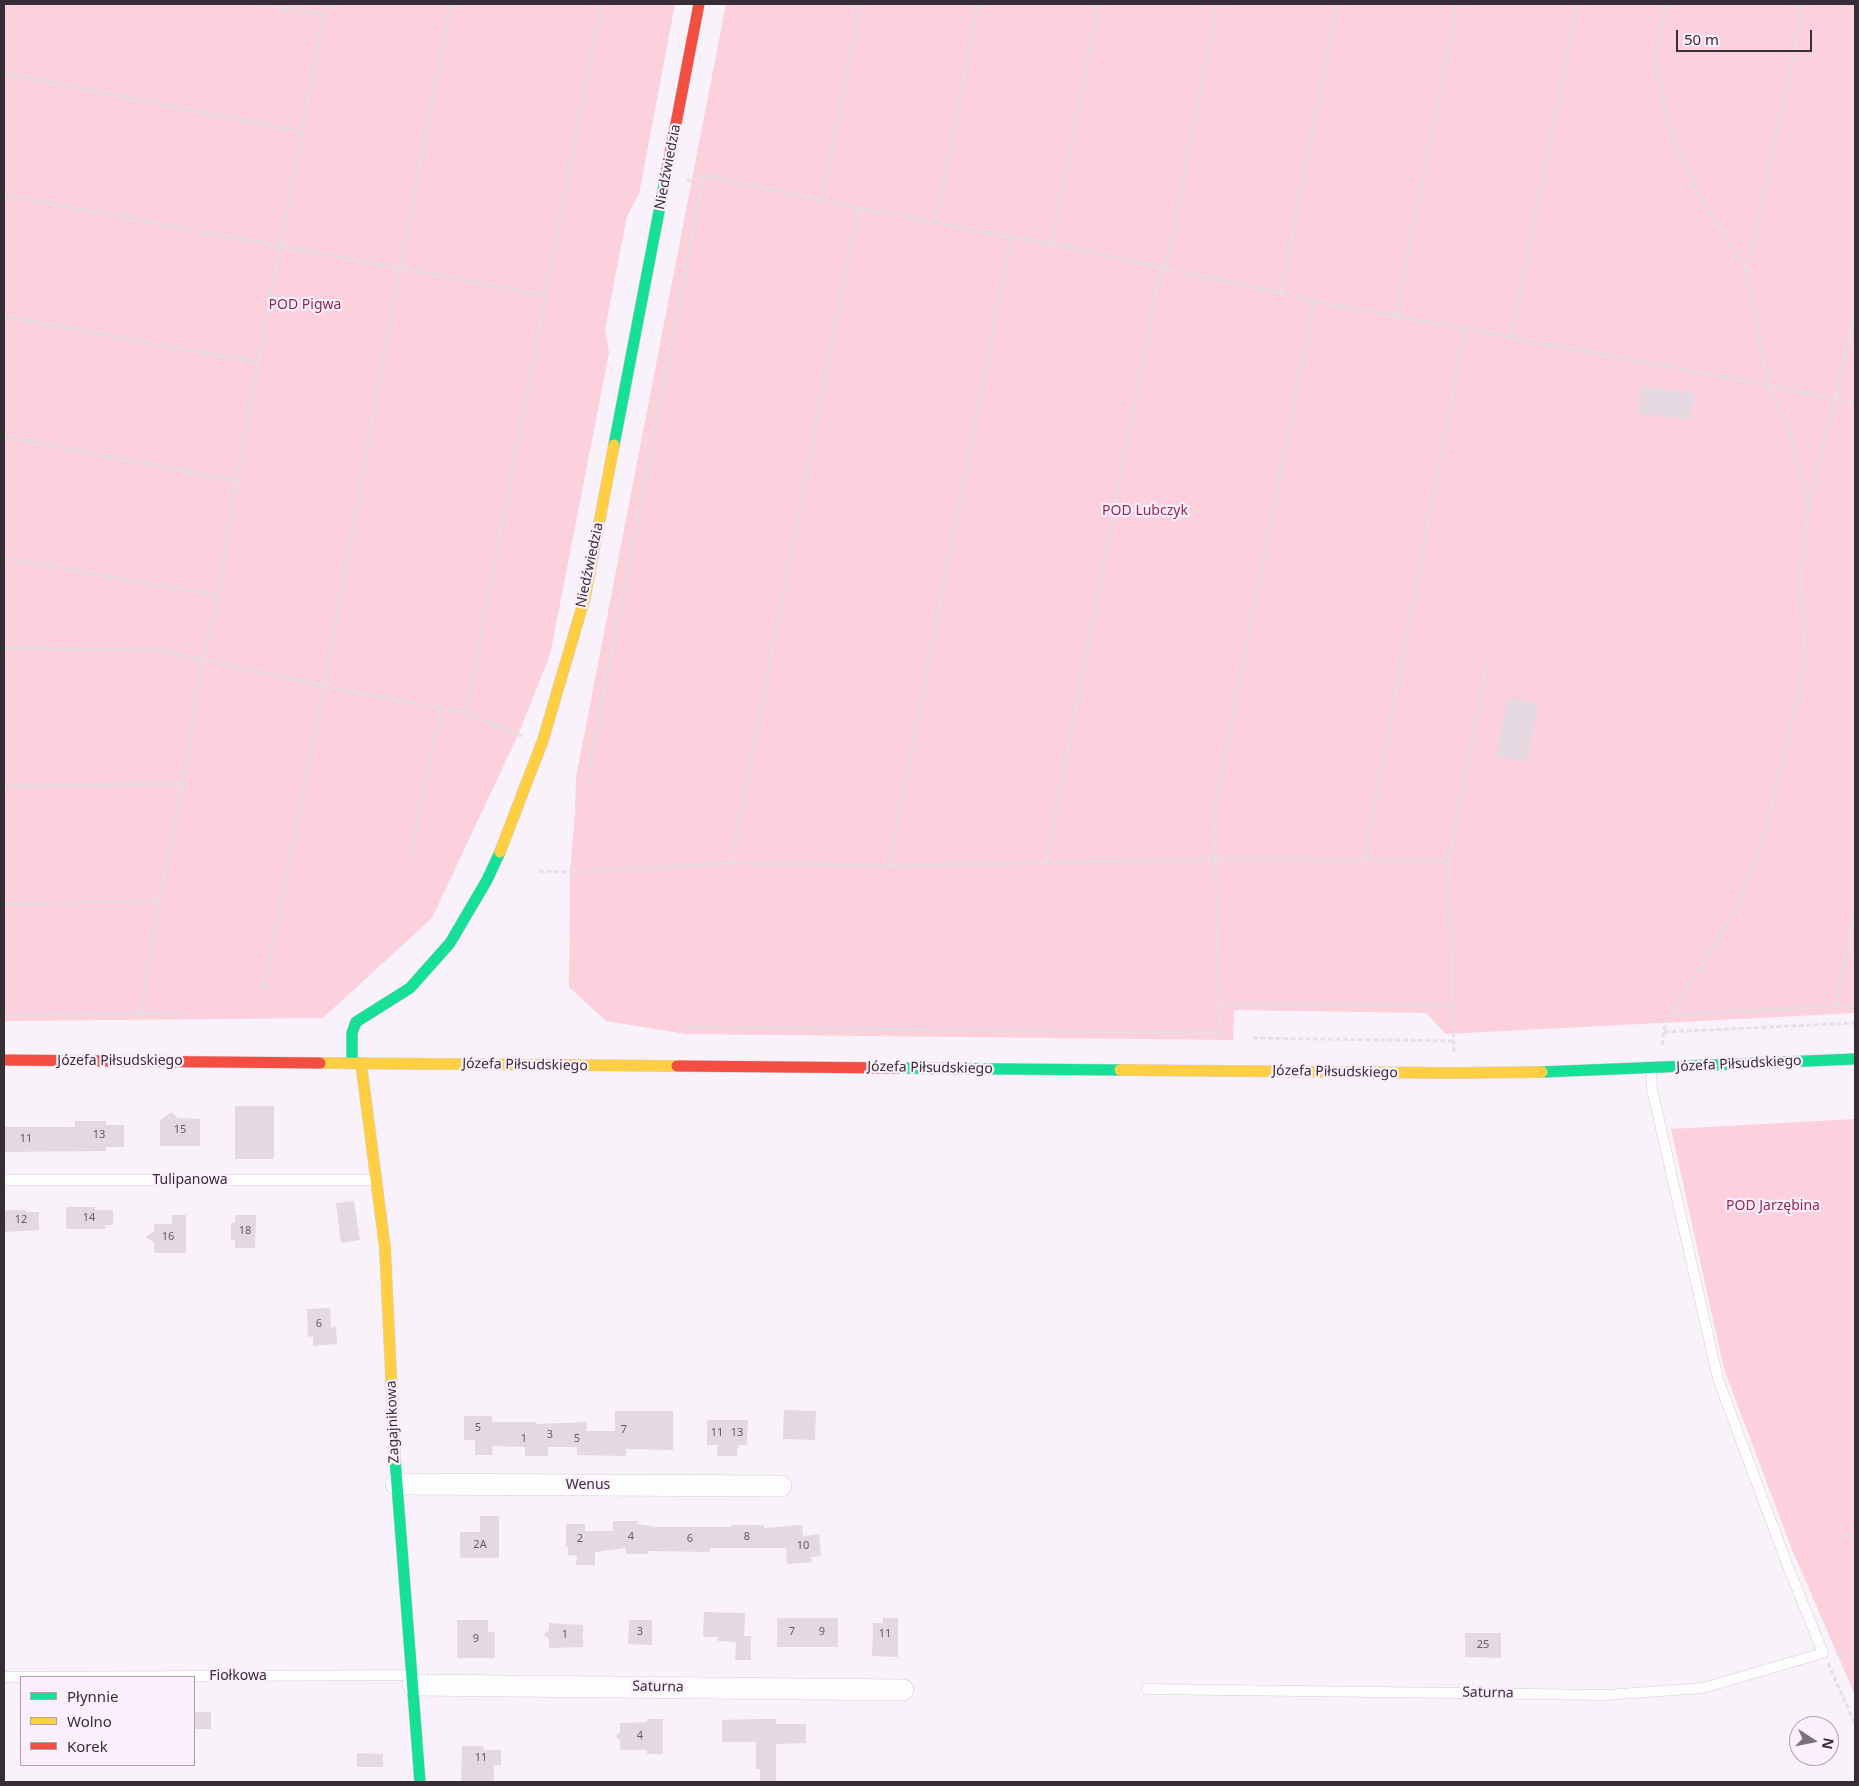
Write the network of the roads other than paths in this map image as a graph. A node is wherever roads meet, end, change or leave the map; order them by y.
1 (699, 4) edge
2 (1855, 1058) edge
3 (4, 1060) edge
4 (357, 1063) junction
5 (1652, 1069) junction
6 (4, 1180) edge
7 (376, 1180) junction
8 (396, 1484) junction
9 (781, 1486) dead end
10 (4, 1677) edge
11 (20, 1677) edge
12 (195, 1678) edge
13 (413, 1680) junction
14 (1147, 1689) dead end
15 (903, 1690) dead end
16 (420, 1782) edge

1 - 4 street, Niedźwiedzia
2 - 5 street, Józefa Piłsudskiego
3 - 4 street, Józefa Piłsudskiego
4 - 5 street, Józefa Piłsudskiego
4 - 7 street, Zagajnikowa
5 - 14 lane, Saturna
6 - 7 lane, Tulipanowa
7 - 8 street, Zagajnikowa
8 - 9 street, Wenus
8 - 13 street, Zagajnikowa
10 - 11 lane, Fiołkowa
12 - 13 lane, Fiołkowa
13 - 15 street, Saturna
13 - 16 street, Zagajnikowa

